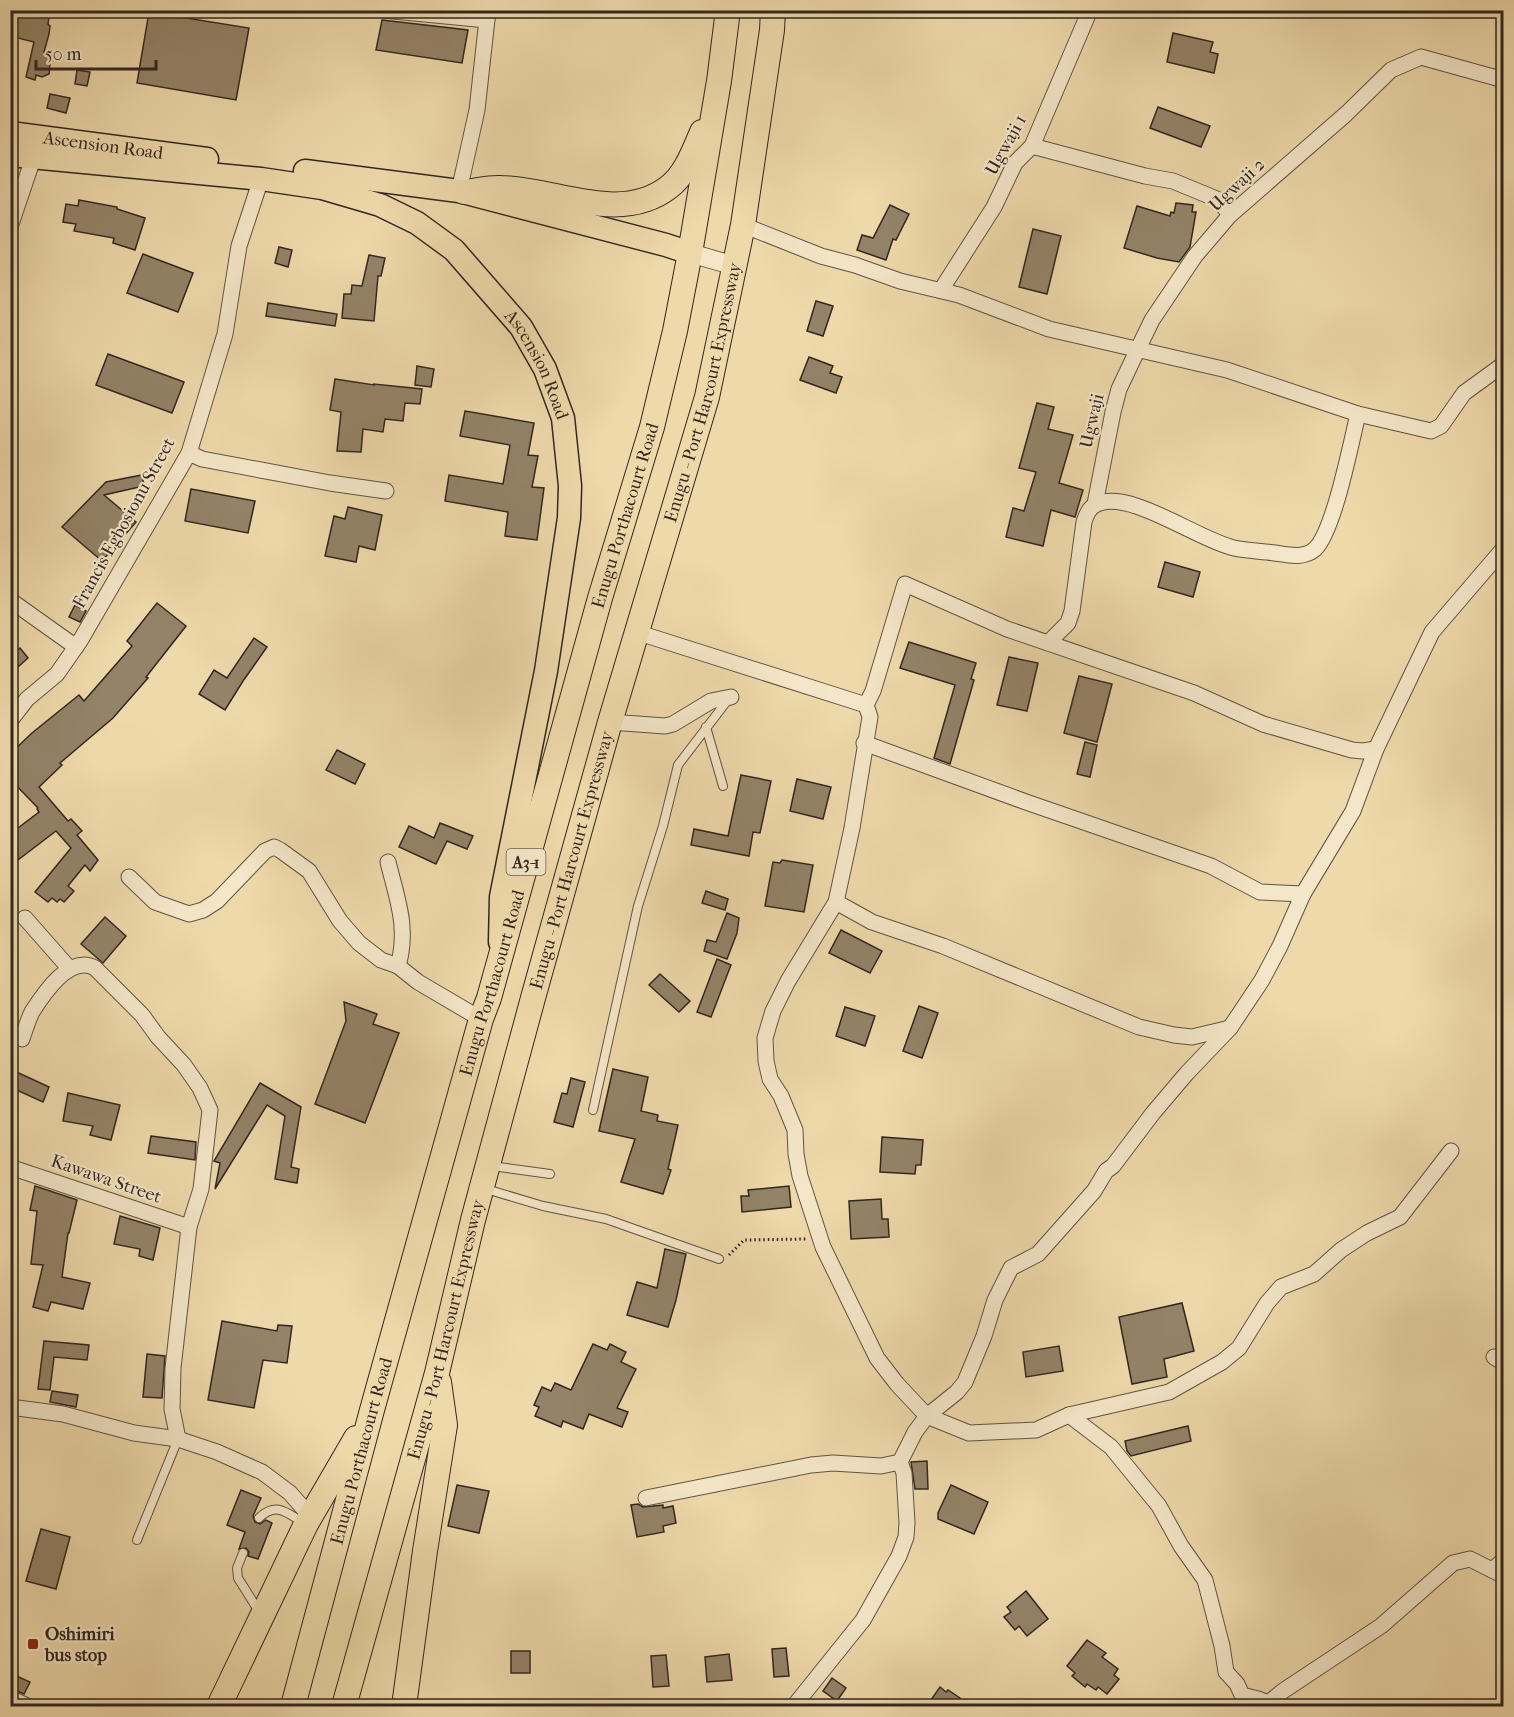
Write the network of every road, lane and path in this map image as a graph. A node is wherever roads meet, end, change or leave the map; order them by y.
1 (383, 10) edge
2 (728, 10) edge
3 (772, 10) edge
4 (1090, 10) edge
5 (488, 15) edge
6 (1503, 80) edge
7 (716, 99) junction
8 (10, 133) edge
9 (1032, 146) junction
10 (36, 148) junction
11 (10, 155) edge
12 (261, 179) junction
13 (462, 192) junction
14 (1230, 215) junction
15 (743, 225) junction
16 (10, 227) edge
17 (690, 253) junction
18 (735, 266) junction
19 (941, 290) junction
20 (1137, 351) junction
21 (1503, 364) edge
22 (1358, 414) junction
23 (189, 453) junction
24 (386, 491) dead end
25 (1095, 504) junction
26 (1503, 548) edge
27 (10, 600) edge
28 (636, 632) junction
29 (1048, 643) junction
30 (76, 647) junction
31 (730, 697) joint
32 (866, 705) junction
33 (10, 721) edge
34 (610, 722) junction
35 (706, 727) junction
36 (864, 742) junction
37 (1376, 749) junction
38 (723, 786) dead end
39 (388, 862) dead end
40 (129, 877) dead end
41 (1303, 894) junction
42 (836, 902) junction
43 (25, 918) dead end
44 (500, 956) junction
45 (398, 966) junction
46 (69, 968) junction
47 (481, 1019) junction
48 (1230, 1028) junction
49 (22, 1039) dead end
50 (592, 1110) dead end
51 (1451, 1151) dead end
52 (10, 1167) edge
53 (550, 1174) dead end
54 (484, 1177) junction
55 (189, 1227) junction
56 (820, 1239) junction
57 (720, 1259) joint
58 (437, 1373) junction
59 (10, 1407) edge
60 (372, 1410) junction
61 (1069, 1415) junction
62 (934, 1419) junction
63 (178, 1439) junction
64 (900, 1462) junction
65 (645, 1498) dead end
66 (259, 1518) dead end
67 (308, 1520) junction
68 (137, 1540) dead end
69 (243, 1553) dead end
70 (1500, 1569) edge
71 (262, 1617) junction
72 (10, 1698) edge
73 (1270, 1705) edge
74 (27, 1707) edge
75 (219, 1707) edge
76 (293, 1707) edge
77 (344, 1707) edge
78 (404, 1707) edge
79 (794, 1707) edge

1 - 5 street
2 - 7 highway, Enugu Porthacourt Road / A3-1
3 - 15 highway, Enugu - Port Harcourt Expressway / A3-1
4 - 9 street, Ugwaji 1
5 - 13 street
6 - 14 street, Ugwaji 2
7 - 13 highway
7 - 17 highway, Enugu Porthacourt Road / A3-1
8 - 10 main road, Ascension Road
9 - 14 street
9 - 19 street, Ugwaji 1
10 - 11 main road, Ascension Road
10 - 12 main road, Ascension Road
10 - 13 main road, Ascension Road
10 - 16 street
12 - 23 street, Francis Egbosionu Street
12 - 44 main road, Ascension Road
13 - 17 main road, Ascension Road
14 - 20 street, Ugwaji 2
15 - 18 highway, Enugu - Port Harcourt Expressway / A3-1
15 - 19 street
17 - 18 street
17 - 44 highway, Enugu Porthacourt Road / A3-1
18 - 28 highway, Enugu - Port Harcourt Expressway / A3-1
19 - 20 street
20 - 22 street
20 - 25 street, Ugwaji
21 - 22 street
22 - 25 street
23 - 24 street
23 - 30 street, Francis Egbosionu Street
25 - 29 street, Ugwaji
26 - 37 street
27 - 30 street
28 - 32 street
28 - 34 highway, Enugu - Port Harcourt Expressway / A3-1
29 - 32 street
29 - 37 street
30 - 33 street, Francis Egbosionu Street
31 - 34 street
31 - 35 lane
32 - 36 street
34 - 54 highway, Enugu - Port Harcourt Expressway / A3-1
35 - 38 lane
35 - 50 lane
36 - 41 street
36 - 42 street
37 - 41 street
39 - 45 street
40 - 45 street
41 - 48 street
42 - 48 street
42 - 56 street
43 - 46 street
44 - 47 highway, Enugu Porthacourt Road / A3-1
45 - 47 street
46 - 49 street
46 - 55 street
47 - 60 highway, Enugu Porthacourt Road / A3-1
48 - 62 street
51 - 61 street
52 - 55 street, Kawawa Street
53 - 54 lane
54 - 57 lane
54 - 58 highway, Enugu - Port Harcourt Expressway / A3-1
55 - 63 street
56 - 57 path
56 - 62 street
58 - 77 highway, Enugu - Port Harcourt Expressway / A3-1
58 - 78 highway
59 - 63 street
60 - 67 highway
60 - 76 highway, Enugu Porthacourt Road / A3-1
61 - 62 street
61 - 73 street
62 - 64 street
63 - 67 street
63 - 68 lane
64 - 65 street
64 - 79 street
66 - 67 lane
67 - 71 highway
69 - 71 lane
70 - 73 street
71 - 75 highway
72 - 74 street

